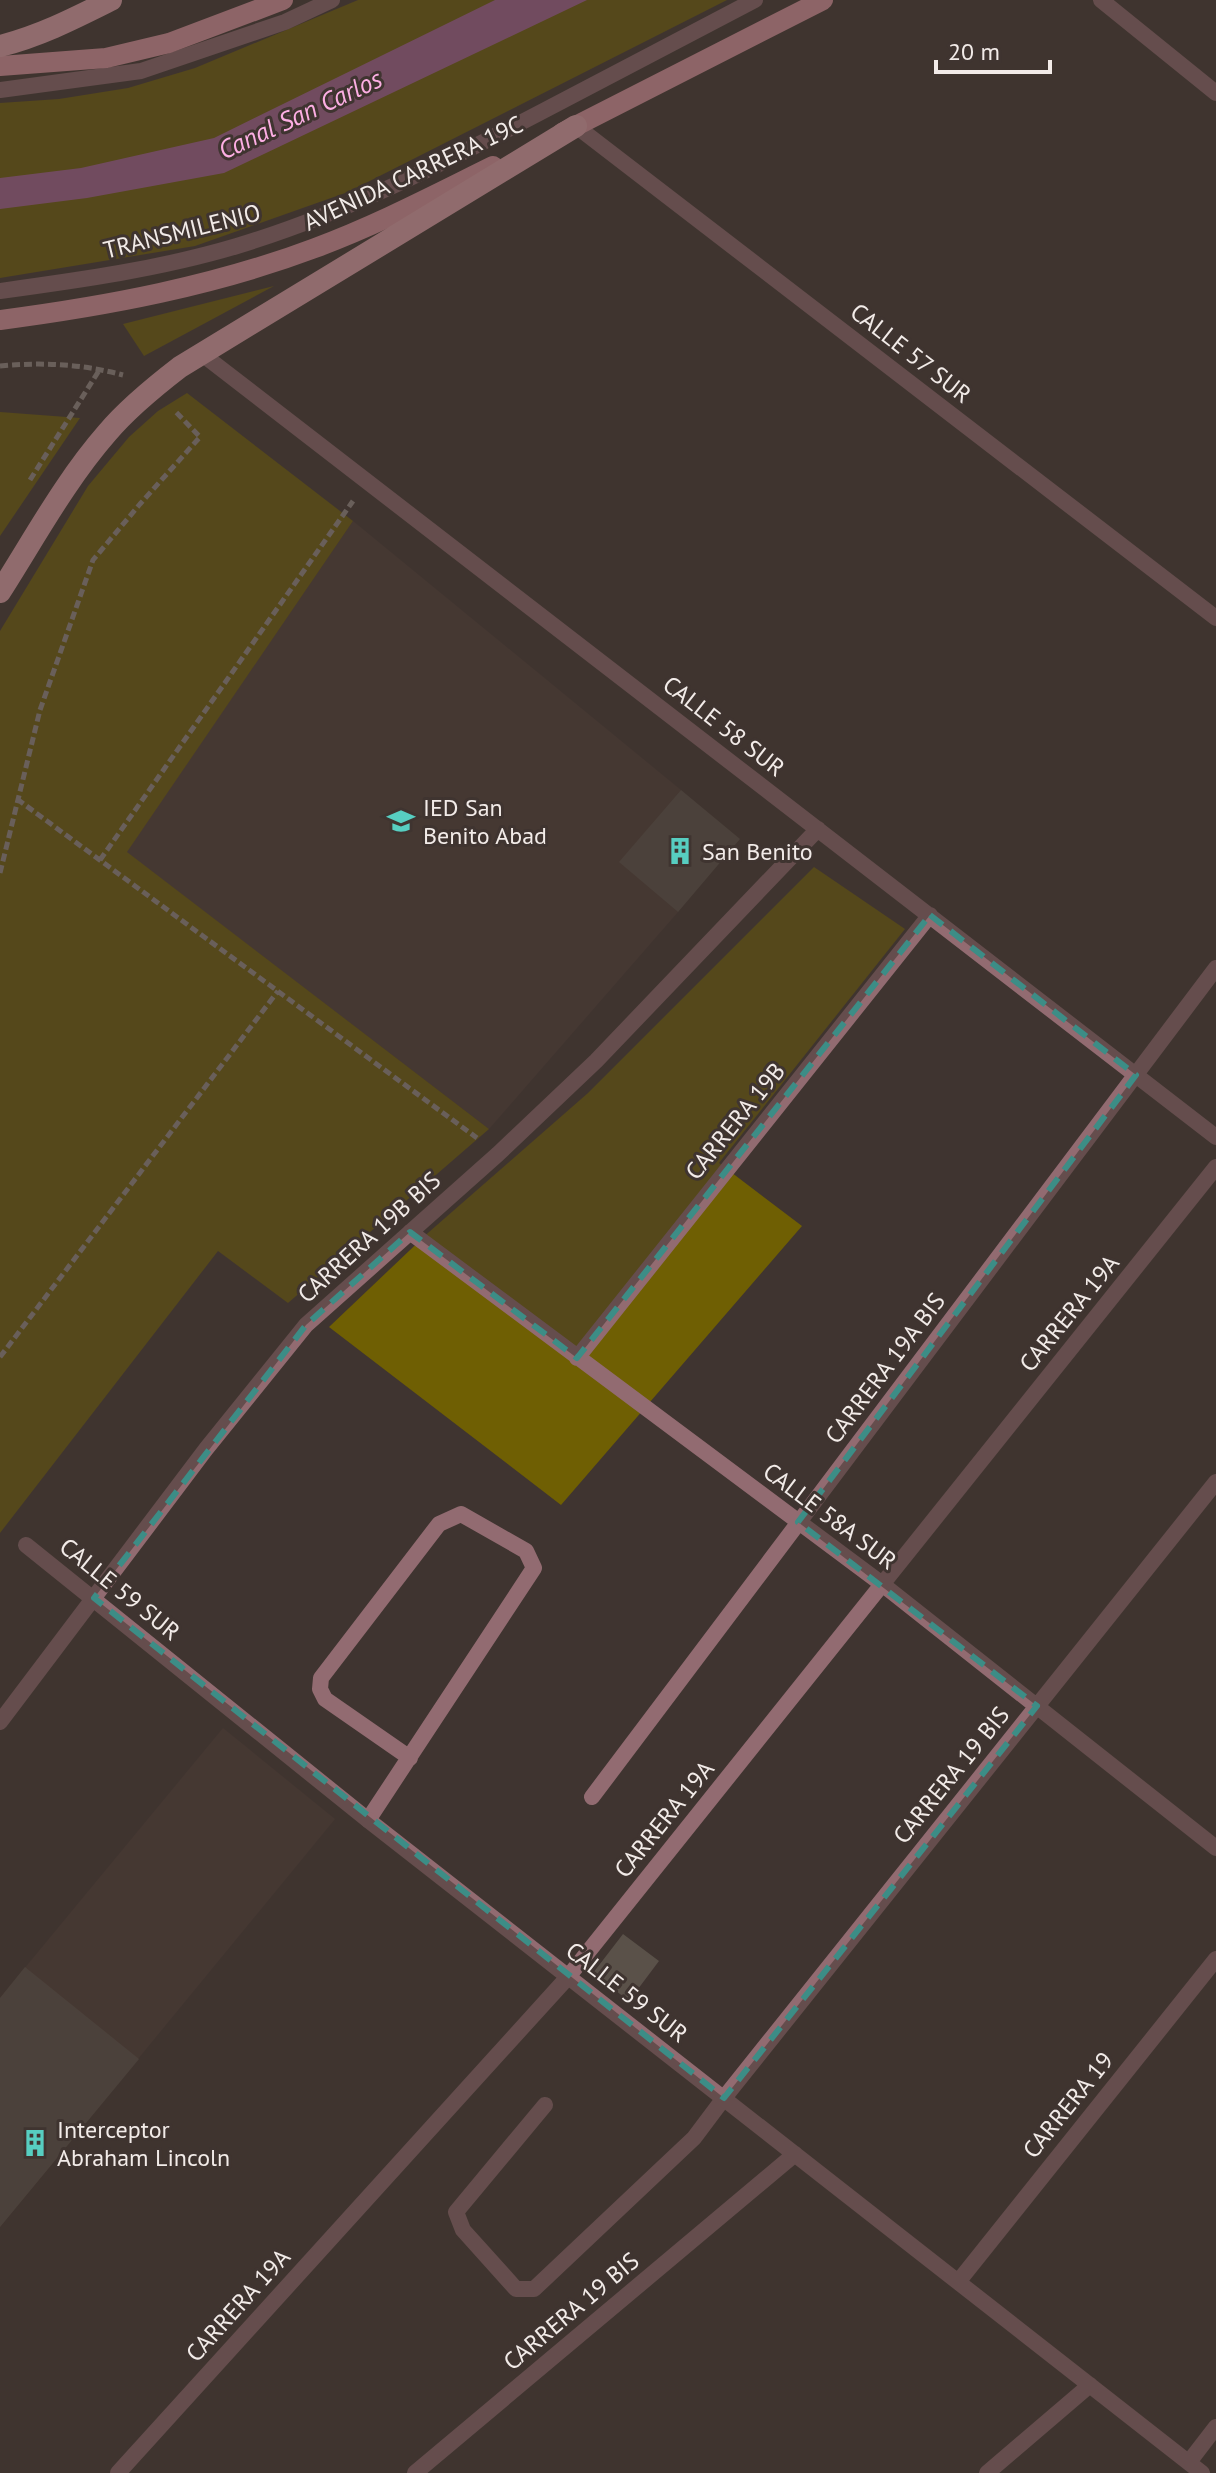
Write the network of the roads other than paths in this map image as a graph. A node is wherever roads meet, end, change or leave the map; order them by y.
1 (111, 0) edge
2 (283, 0) edge
3 (332, 0) edge
4 (755, 0) edge
5 (823, 0) edge
6 (1101, 0) edge
7 (0, 46) edge
8 (0, 66) edge
9 (0, 90) edge
10 (1216, 93) edge
11 (576, 126) junction
12 (0, 291) edge
13 (0, 320) edge
14 (202, 354) junction
15 (0, 592) edge
16 (1216, 618) edge
17 (818, 829) junction
18 (930, 915) junction
19 (1216, 968) edge
20 (1136, 1075) junction
21 (1216, 1137) edge
22 (1216, 1167) edge
23 (410, 1232) junction
24 (577, 1358) junction
25 (1216, 1482) edge
26 (798, 1522) junction
27 (26, 1545) dead end
28 (882, 1584) junction
29 (94, 1598) junction
30 (1037, 1706) junction
31 (0, 1722) edge
32 (410, 1758) junction
33 (592, 1797) dead end
34 (368, 1820) junction
35 (1216, 1848) edge
36 (1216, 1959) edge
37 (568, 1977) junction
38 (724, 2098) junction
39 (545, 2105) dead end
40 (795, 2154) junction
41 (958, 2282) junction
42 (1090, 2385) junction
43 (1216, 2427) edge
44 (1195, 2468) edge
45 (118, 2473) edge
46 (415, 2473) edge
47 (987, 2473) edge

1 - 7 highway
2 - 8 main road
3 - 9 street
4 - 12 street, TRANSMILENIO
5 - 11 main road, AVENIDA CARRERA 19C
6 - 10 street
11 - 13 main road, AVENIDA CARRERA 19C
11 - 14 highway
11 - 16 street, CALLE 57 SUR
14 - 15 highway
14 - 17 street, CALLE 58 SUR
17 - 18 street, CALLE 58 SUR
17 - 23 street, CARRERA 19B BIS
18 - 20 street, CALLE 58 SUR
18 - 24 street, CARRERA 19B
19 - 20 street, CARRERA 19A BIS
20 - 21 street, CALLE 58 SUR
20 - 26 street, CARRERA 19A BIS
22 - 28 street, CARRERA 19A
23 - 24 street, CALLE 58A SUR
23 - 29 street, CARRERA 19B BIS
24 - 26 street, CALLE 58A SUR
25 - 30 street, CARRERA 19 BIS
26 - 28 street, CALLE 58A SUR
26 - 33 street, CARRERA 19A BIS
27 - 29 street, CALLE 59 SUR
28 - 30 street, CALLE 58A SUR
28 - 37 street, CARRERA 19A
29 - 31 street, CARRERA 19B BIS
29 - 34 street, CALLE 59 SUR
30 - 35 street, CALLE 58A SUR
30 - 38 street, CARRERA 19 BIS
32 - 32 street
32 - 34 street
34 - 37 street, CALLE 59 SUR
36 - 41 street, CARRERA 19
37 - 38 street, CALLE 59 SUR
37 - 45 street, CARRERA 19A
38 - 39 street, CARRERA 19 BIS
38 - 40 street, CALLE 59 SUR
40 - 41 street, CALLE 59 SUR
40 - 46 street, CARRERA 19 BIS
41 - 42 street, CALLE 59 SUR
42 - 44 street, CALLE 59 SUR
42 - 47 street
43 - 44 street

